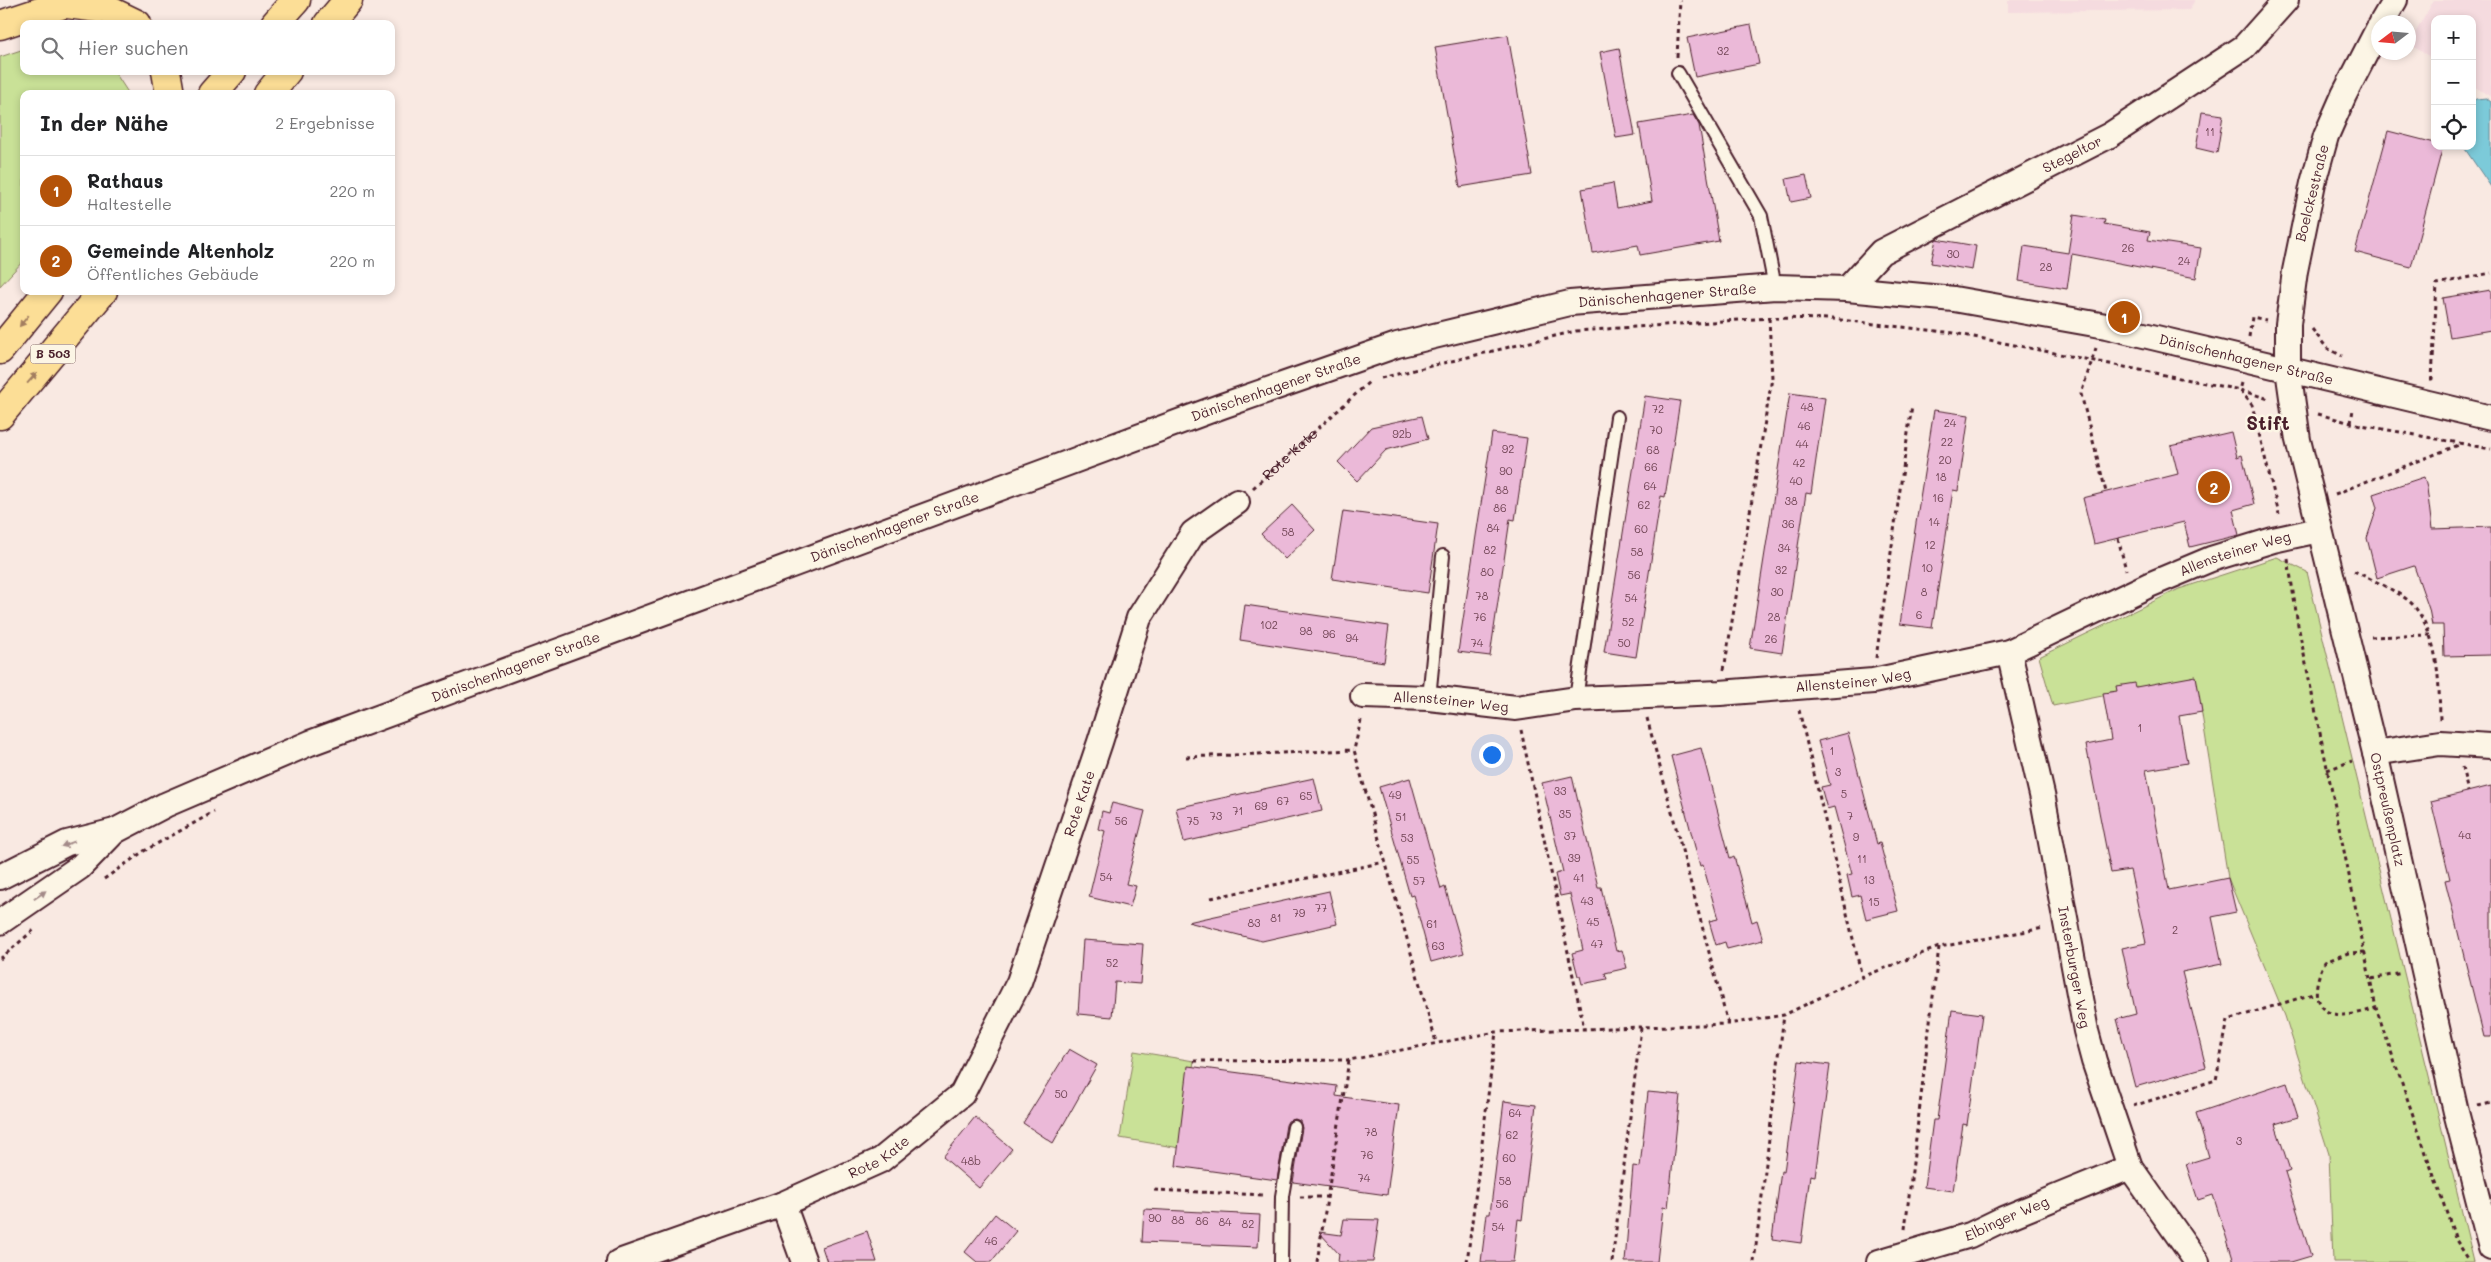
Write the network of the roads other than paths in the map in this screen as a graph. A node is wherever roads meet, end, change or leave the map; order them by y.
1 (296, 0) edge
2 (348, 0) edge
3 (2286, 0) edge
4 (2394, 0) edge
5 (71, 2) edge
6 (2386, 15) edge
7 (129, 20) edge
8 (278, 20) edge
9 (331, 20) edge
10 (0, 25) edge
11 (2371, 43) edge
12 (1678, 73) road end
13 (167, 75) edge
14 (229, 75) edge
15 (284, 75) edge
16 (169, 90) edge
17 (215, 90) edge
18 (271, 90) edge
19 (1775, 287) junction
20 (1847, 289) junction
21 (45, 295) edge
22 (100, 295) edge
23 (0, 350) edge
24 (2288, 370) junction
25 (0, 415) edge
26 (1617, 417) dead end
27 (2491, 418) edge
28 (1237, 502) road end
29 (2318, 530) junction
30 (1443, 556) dead end
31 (2009, 652) junction
32 (1363, 696) road end
33 (1429, 698) junction
34 (1576, 699) junction
35 (2491, 746) edge
36 (2375, 753) junction
37 (115, 831) junction
38 (0, 877) edge
39 (0, 922) edge
40 (1294, 1127) dead end
41 (2130, 1167) junction
42 (782, 1204) junction
43 (2491, 1248) edge
44 (1890, 1259) edge
45 (619, 1262) edge
46 (804, 1262) edge
47 (1281, 1262) edge
48 (2197, 1262) edge

1 - 8 highway
2 - 9 highway
3 - 20 street, Stegeltor
4 - 6 street
5 - 7 highway
5 - 10 highway
11 - 24 street, Boelckestraße
12 - 19 lane
13 - 16 highway
14 - 17 highway
15 - 18 highway
19 - 20 street, Dänischenhagener Straße
19 - 37 street, Dänischenhagener Straße
20 - 24 street, Dänischenhagener Straße
21 -> 23 highway, B 503
25 -> 22 highway, B 503
24 - 27 street, Dänischenhagener Straße
24 - 29 street, Ostpreußenplatz
26 - 34 lane
28 - 42 street, Rote Kate
29 - 31 street, Allensteiner Weg
29 - 36 street, Ostpreußenplatz
30 - 33 lane
31 - 34 street, Allensteiner Weg
31 - 41 street, Insterburger Weg
32 - 33 street, Allensteiner Weg
33 - 34 street, Allensteiner Weg
35 - 36 street
36 - 43 street, Ostpreußenplatz
37 -> 38 street, Dänischenhagener Straße
39 -> 37 street, Dänischenhagener Straße
40 - 47 lane
41 - 44 street, Elbinger Weg
41 - 48 street, Insterburger Weg
42 - 45 street, Rote Kate
42 - 46 street

